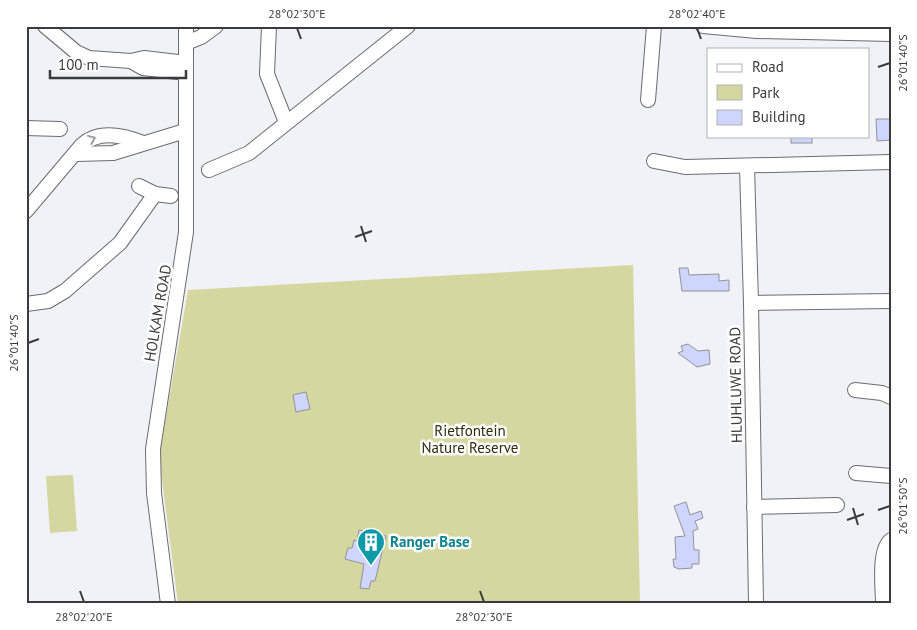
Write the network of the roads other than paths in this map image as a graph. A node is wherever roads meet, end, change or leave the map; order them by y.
1 (45, 26) edge
2 (216, 26) edge
3 (269, 26) edge
4 (408, 26) edge
5 (654, 26) edge
6 (703, 26) edge
7 (189, 32) edge
8 (891, 34) edge
9 (131, 61) junction
10 (186, 72) junction
11 (648, 100) dead end
12 (286, 122) junction
13 (26, 128) edge
14 (60, 129) dead end
15 (185, 130) junction
16 (654, 161) dead end
17 (891, 162) edge
18 (747, 167) junction
19 (209, 170) dead end
20 (139, 186) dead end
21 (155, 194) junction
22 (171, 196) dead end
23 (26, 211) edge
24 (891, 301) edge
25 (752, 303) junction
26 (26, 304) edge
27 (855, 390) dead end
28 (891, 397) edge
29 (856, 473) dead end
30 (891, 476) edge
31 (837, 505) dead end
32 (754, 507) junction
33 (891, 540) edge
34 (168, 604) edge
35 (756, 604) edge
36 (883, 604) edge

1 - 9 street
2 - 7 street
3 - 12 street
4 - 12 street
5 - 11 street
6 - 8 street
7 - 10 street, HOLKAM ROAD
9 - 10 street
9 - 10 street
10 - 15 street, HOLKAM ROAD
12 - 19 street
13 - 14 street
15 - 23 street
15 - 34 street, HOLKAM ROAD
16 - 18 street
17 - 18 street
18 - 25 street, HLUHLUWE ROAD
20 - 21 street
21 - 22 street
21 - 26 street
24 - 25 street
25 - 32 street, HLUHLUWE ROAD
27 - 28 street
29 - 30 street
31 - 32 street
32 - 35 street, HLUHLUWE ROAD
33 - 36 street

